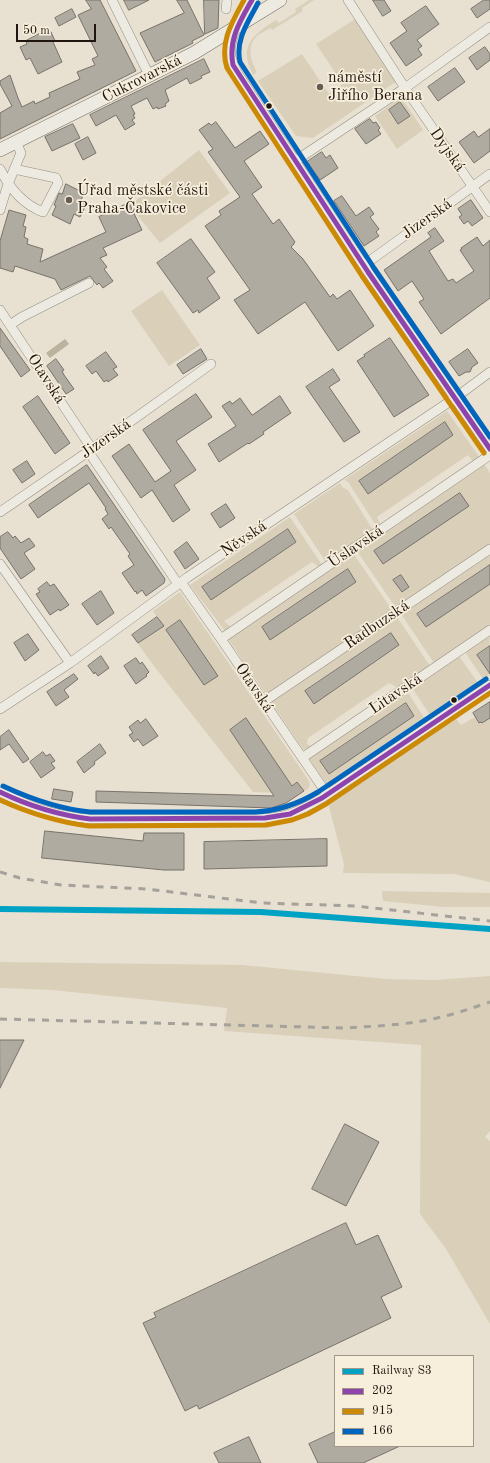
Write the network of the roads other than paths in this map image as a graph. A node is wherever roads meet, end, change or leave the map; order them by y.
1 (112, 0) edge
2 (252, 0) edge
3 (280, 0) edge
4 (348, 0) edge
5 (238, 26) junction
6 (490, 27) edge
7 (149, 75) junction
8 (405, 88) junction
9 (16, 142) junction
10 (0, 150) edge
11 (295, 161) junction
12 (0, 168) edge
13 (14, 169) junction
14 (490, 174) edge
15 (8, 184) junction
16 (473, 186) junction
17 (0, 210) edge
18 (490, 212) edge
19 (364, 264) junction
20 (89, 284) dead end
21 (0, 310) edge
22 (10, 325) junction
23 (211, 364) dead end
24 (490, 372) edge
25 (455, 398) junction
26 (490, 448) edge
27 (90, 450) junction
28 (490, 455) edge
29 (0, 512) edge
30 (490, 549) edge
31 (0, 564) edge
32 (179, 583) junction
33 (490, 630) edge
34 (221, 639) junction
35 (70, 663) junction
36 (490, 685) edge
37 (263, 702) junction
38 (0, 709) edge
39 (302, 758) junction
40 (0, 792) edge
41 (327, 794) junction

1 - 7 street
2 - 5 street
3 - 5 street, Cukrovarská
4 - 8 street
5 - 7 street, Cukrovarská
5 - 11 street
6 - 8 street
7 - 9 street, Cukrovarská
8 - 11 street
8 - 16 street, Dyjská
9 - 10 street, Cukrovarská
9 - 13 street
11 - 19 street
12 - 15 street
13 - 15 street
13 - 15 street
14 - 16 street, Jizerská
15 - 17 street
16 - 18 street, Dyjská
16 - 19 street, Jizerská
19 - 25 street
20 - 22 street
21 - 22 street, Otavská
22 - 27 street, Otavská
23 - 27 street, Jizerská
24 - 25 street, Něvská
25 - 26 street
25 - 32 street, Něvská
27 - 29 street, Jizerská
27 - 32 street, Otavská
28 - 34 street, Úslavská
30 - 37 street, Radbuzská
31 - 35 street
32 - 34 street, Otavská
32 - 35 street, Něvská
33 - 39 street, Litavská
34 - 37 street, Otavská
35 - 38 street, Něvská
36 - 41 street
37 - 39 street, Otavská
39 - 41 street, Otavská
40 - 41 street

